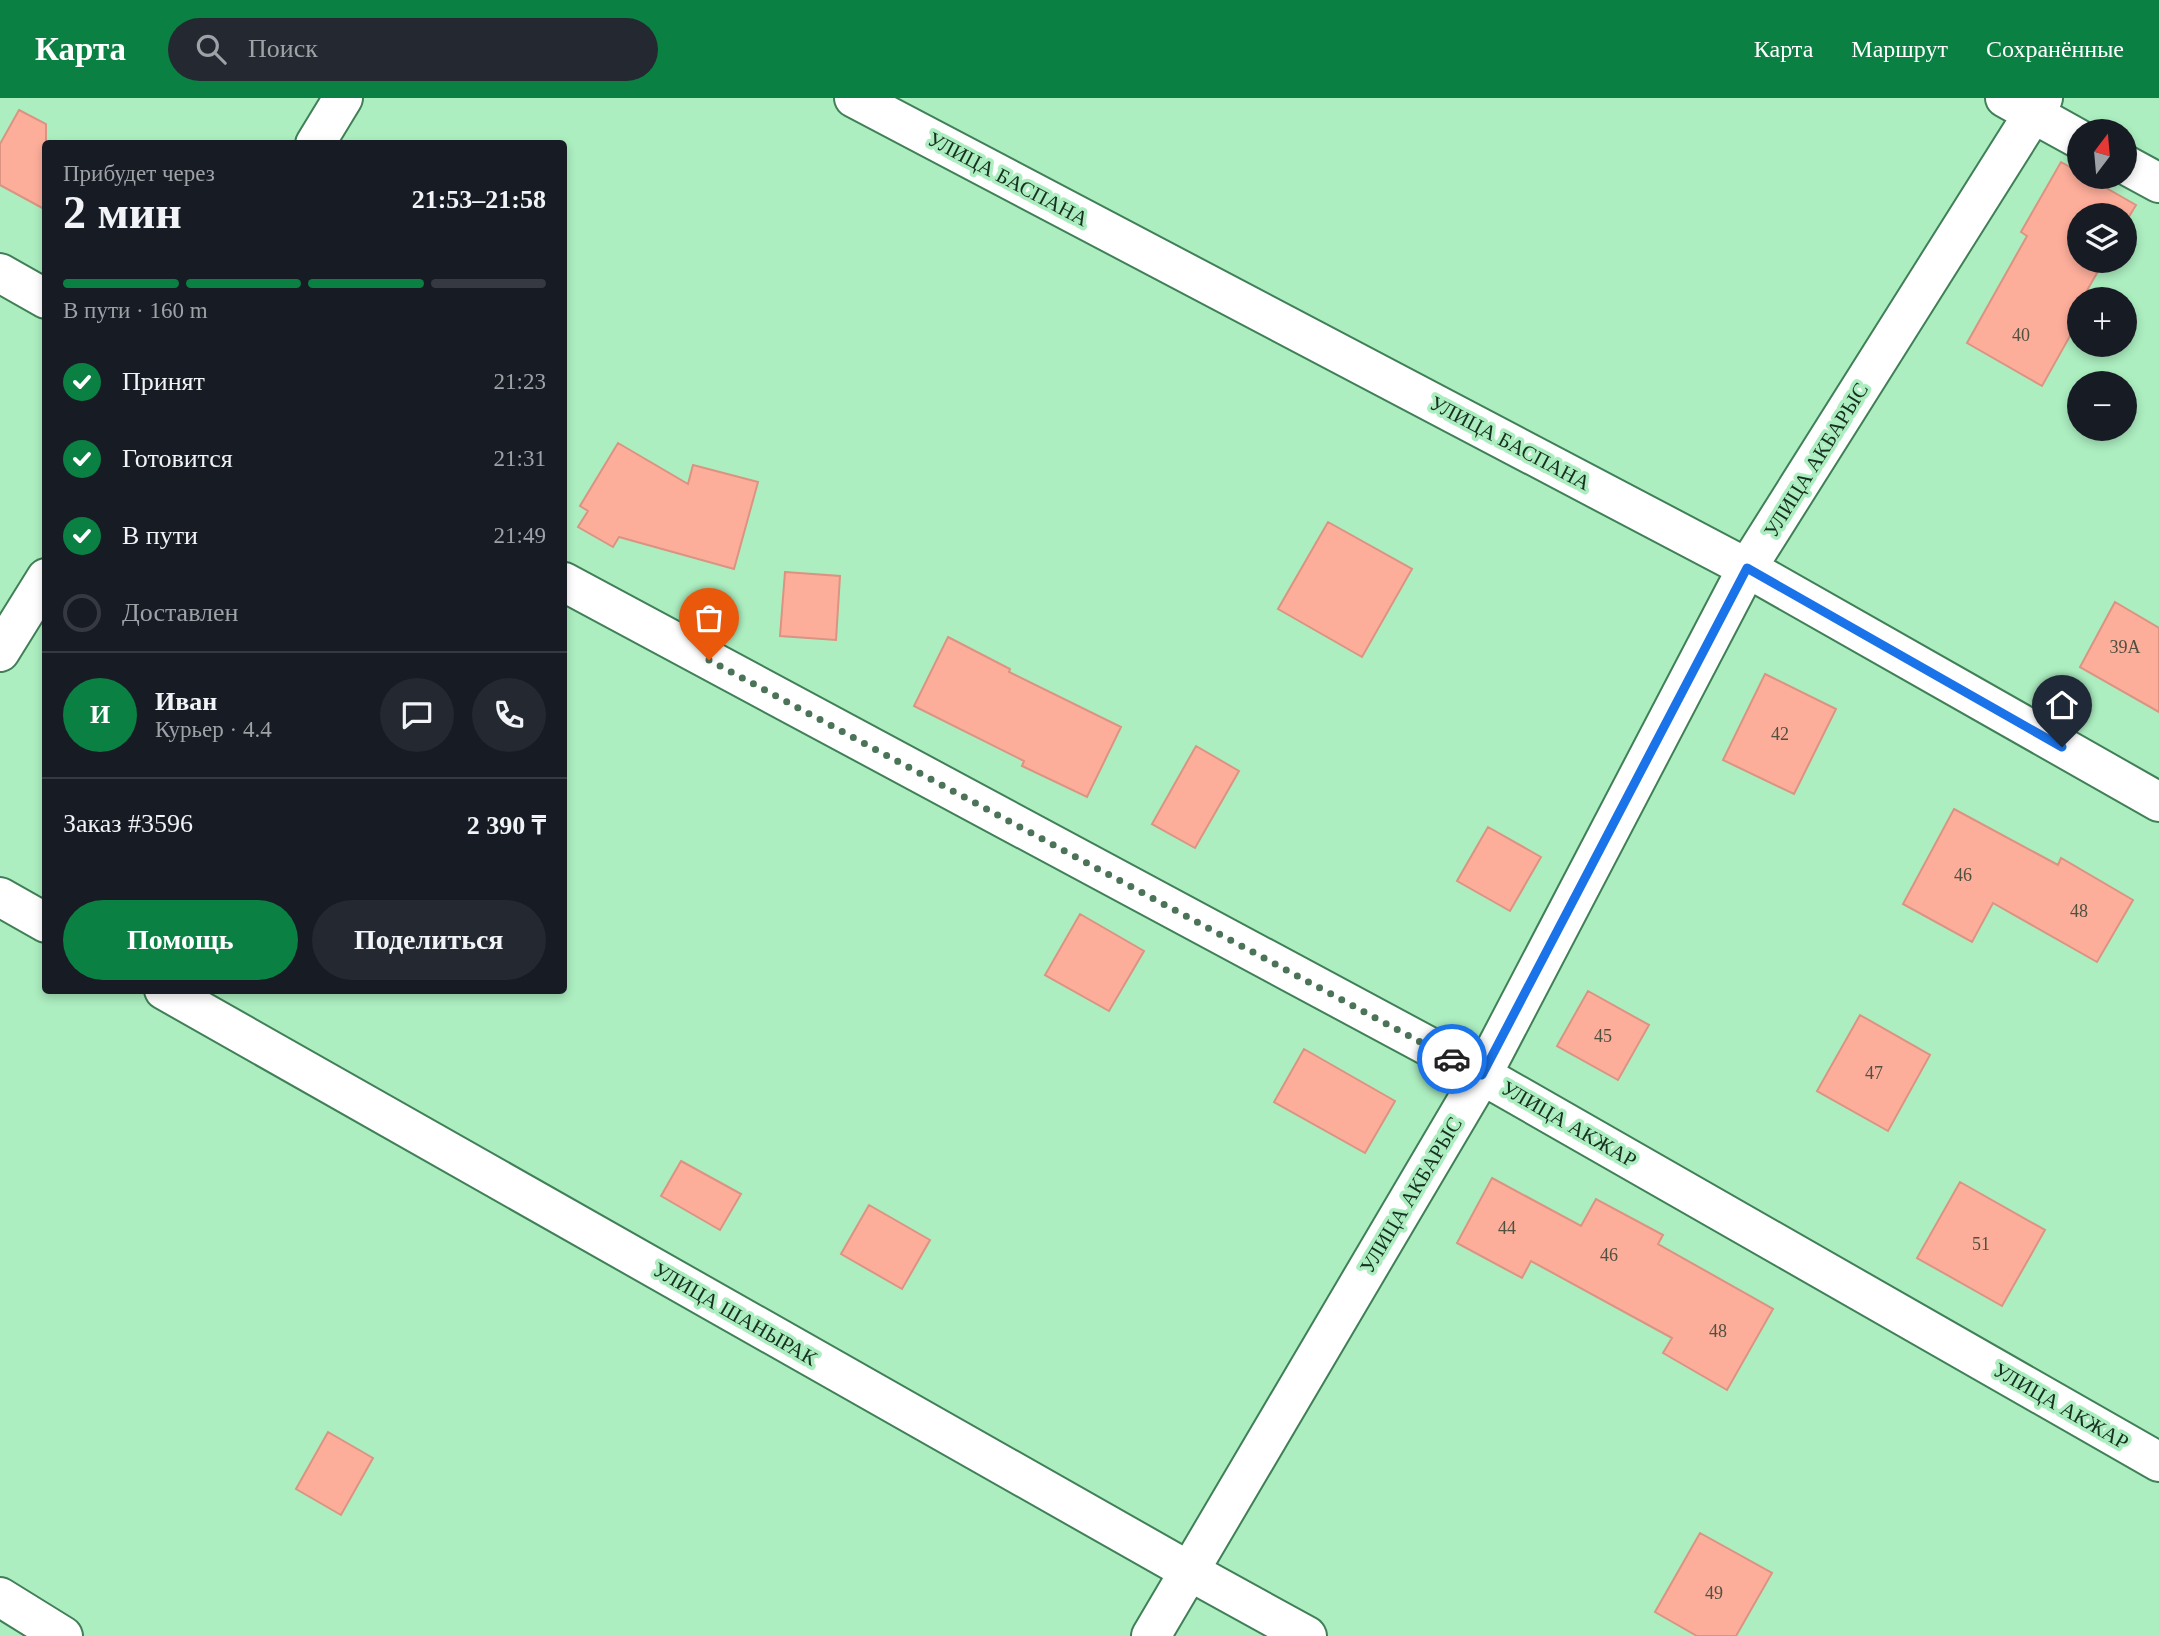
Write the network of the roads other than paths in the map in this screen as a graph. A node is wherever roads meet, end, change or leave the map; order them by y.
1 (343, 98) edge
2 (854, 98) edge
3 (2027, 103) edge
4 (2067, 131) edge
5 (317, 140) edge
6 (2137, 171) edge
7 (2159, 183) edge
8 (0, 273) edge
9 (42, 297) edge
10 (1747, 568) junction
11 (42, 584) edge
12 (567, 584) edge
13 (0, 652) edge
14 (2159, 802) edge
15 (0, 897) edge
16 (42, 921) edge
17 (171, 994) edge
18 (1482, 1075) junction
19 (2159, 1462) edge
20 (1189, 1572) junction
21 (0, 1597) edge
22 (63, 1636) edge
23 (1151, 1636) edge
24 (1307, 1636) edge

1 - 5 street
2 - 10 street, УЛИЦА БАСПАНА
3 - 4 street
3 - 10 street, УЛИЦА АКБАРЫС
6 - 7 street
8 - 9 street
10 - 14 street, УЛИЦА БАСПАНА
10 - 18 street, УЛИЦА АКБАРЫС
11 - 13 street
12 - 18 street, УЛИЦА АКЖАР
15 - 16 street
17 - 20 street, УЛИЦА ШАНЫРАК
18 - 19 street, УЛИЦА АКЖАР
18 - 20 street, УЛИЦА АКБАРЫС
20 - 23 street, УЛИЦА АКБАРЫС
20 - 24 street, УЛИЦА ШАНЫРАК
21 - 22 street

